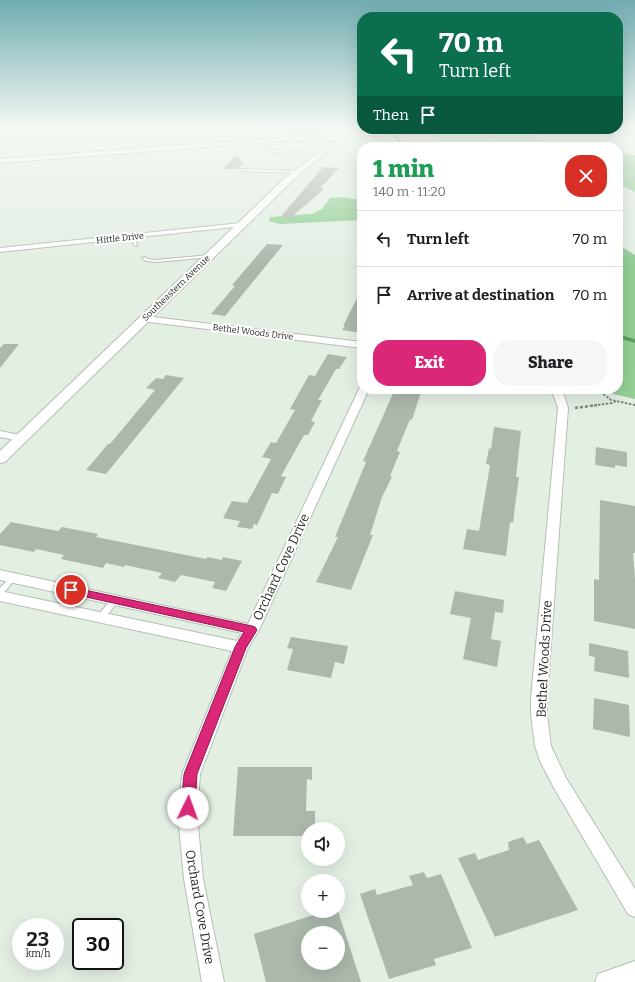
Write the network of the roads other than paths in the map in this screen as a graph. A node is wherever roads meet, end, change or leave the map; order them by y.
1 (262, 173) edge
2 (295, 173) joint
3 (241, 225) junction
4 (133, 236) junction
5 (136, 245) dead end
6 (0, 250) edge
7 (210, 256) junction
8 (144, 258) dead end
9 (144, 319) junction
10 (357, 344) edge
11 (362, 394) edge
12 (557, 394) edge
13 (0, 434) edge
14 (21, 438) junction
15 (0, 459) edge
16 (7, 576) edge
17 (0, 594) edge
18 (115, 600) junction
19 (101, 617) junction
20 (252, 630) junction
21 (241, 647) junction
22 (635, 907) edge
23 (635, 972) edge
24 (213, 982) edge
25 (606, 982) edge

1 - 2 lane
2 - 3 street, Southeastern Avenue
3 - 4 street, Hittle Drive
3 - 7 street, Southeastern Avenue
4 - 5 lane
4 - 6 street, Hittle Drive
7 - 8 lane
7 - 9 street, Southeastern Avenue
9 - 10 street, Bethel Woods Drive
9 - 14 street, Southeastern Avenue
11 - 20 street, Orchard Cove Drive
12 - 22 street, Bethel Woods Drive
13 - 14 street
14 - 15 street, Southeastern Avenue
16 - 17 lane
16 - 18 street
17 - 19 street
18 - 19 lane
18 - 20 street
19 - 21 street
20 - 21 street, Orchard Cove Drive
21 - 24 street, Orchard Cove Drive
23 - 25 street

